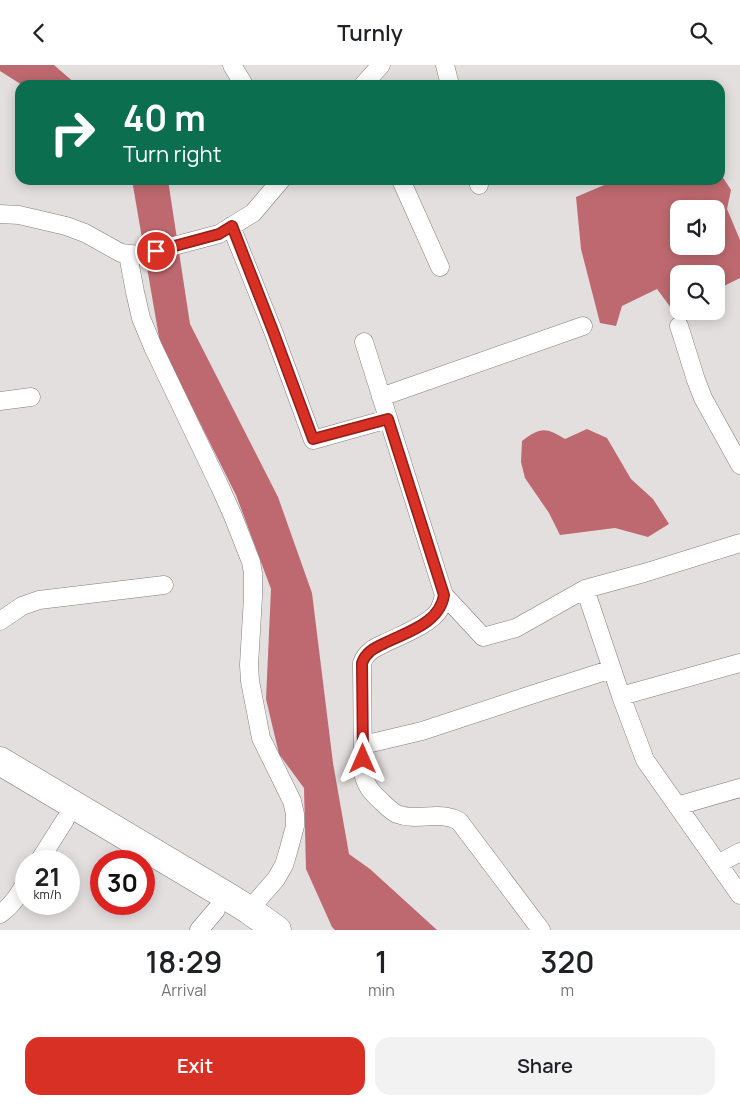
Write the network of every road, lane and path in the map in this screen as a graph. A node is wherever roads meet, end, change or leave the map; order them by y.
1 (232, 65) edge
2 (380, 65) edge
3 (445, 65) edge
4 (241, 80) edge
5 (367, 80) edge
6 (449, 80) edge
7 (277, 185) edge
8 (402, 185) edge
9 (0, 214) edge
10 (225, 230) junction
11 (134, 255) junction
12 (440, 267) dead end
13 (583, 326) dead end
14 (679, 326) dead end
15 (364, 341) dead end
16 (31, 397) dead end
17 (381, 397) junction
18 (0, 401) edge
19 (388, 419) junction
20 (740, 465) edge
21 (740, 543) edge
22 (164, 585) dead end
23 (585, 589) junction
24 (444, 595) junction
25 (0, 621) edge
26 (740, 663) edge
27 (612, 669) junction
28 (620, 696) junction
29 (363, 745) junction
30 (0, 761) edge
31 (0, 782) edge
32 (740, 788) edge
33 (677, 806) junction
34 (65, 820) junction
35 (46, 850) edge
36 (115, 850) edge
37 (740, 852) edge
38 (718, 864) junction
39 (155, 876) edge
40 (740, 895) edge
41 (15, 900) edge
42 (0, 914) edge
43 (208, 920) edge
44 (248, 920) edge
45 (277, 930) edge
46 (541, 930) edge

1 - 4 street
2 - 5 street
3 - 6 street
7 - 10 street
8 - 12 street
9 - 11 street
10 - 11 street
10 - 19 street
11 - 44 street
13 - 17 street
14 - 20 street
15 - 17 street
16 - 18 street
17 - 19 street
19 - 24 street
21 - 23 street
22 - 25 street
23 - 24 street
23 - 27 street
24 - 29 street
26 - 28 street
27 - 28 street
27 - 29 street
28 - 33 street
29 - 46 street
30 - 44 highway
31 - 34 highway
32 - 33 street
33 - 38 street
34 - 35 street
34 - 36 highway
37 - 38 street
38 - 40 street
39 - 43 highway
41 - 42 street
43 - 44 highway
44 - 45 highway

